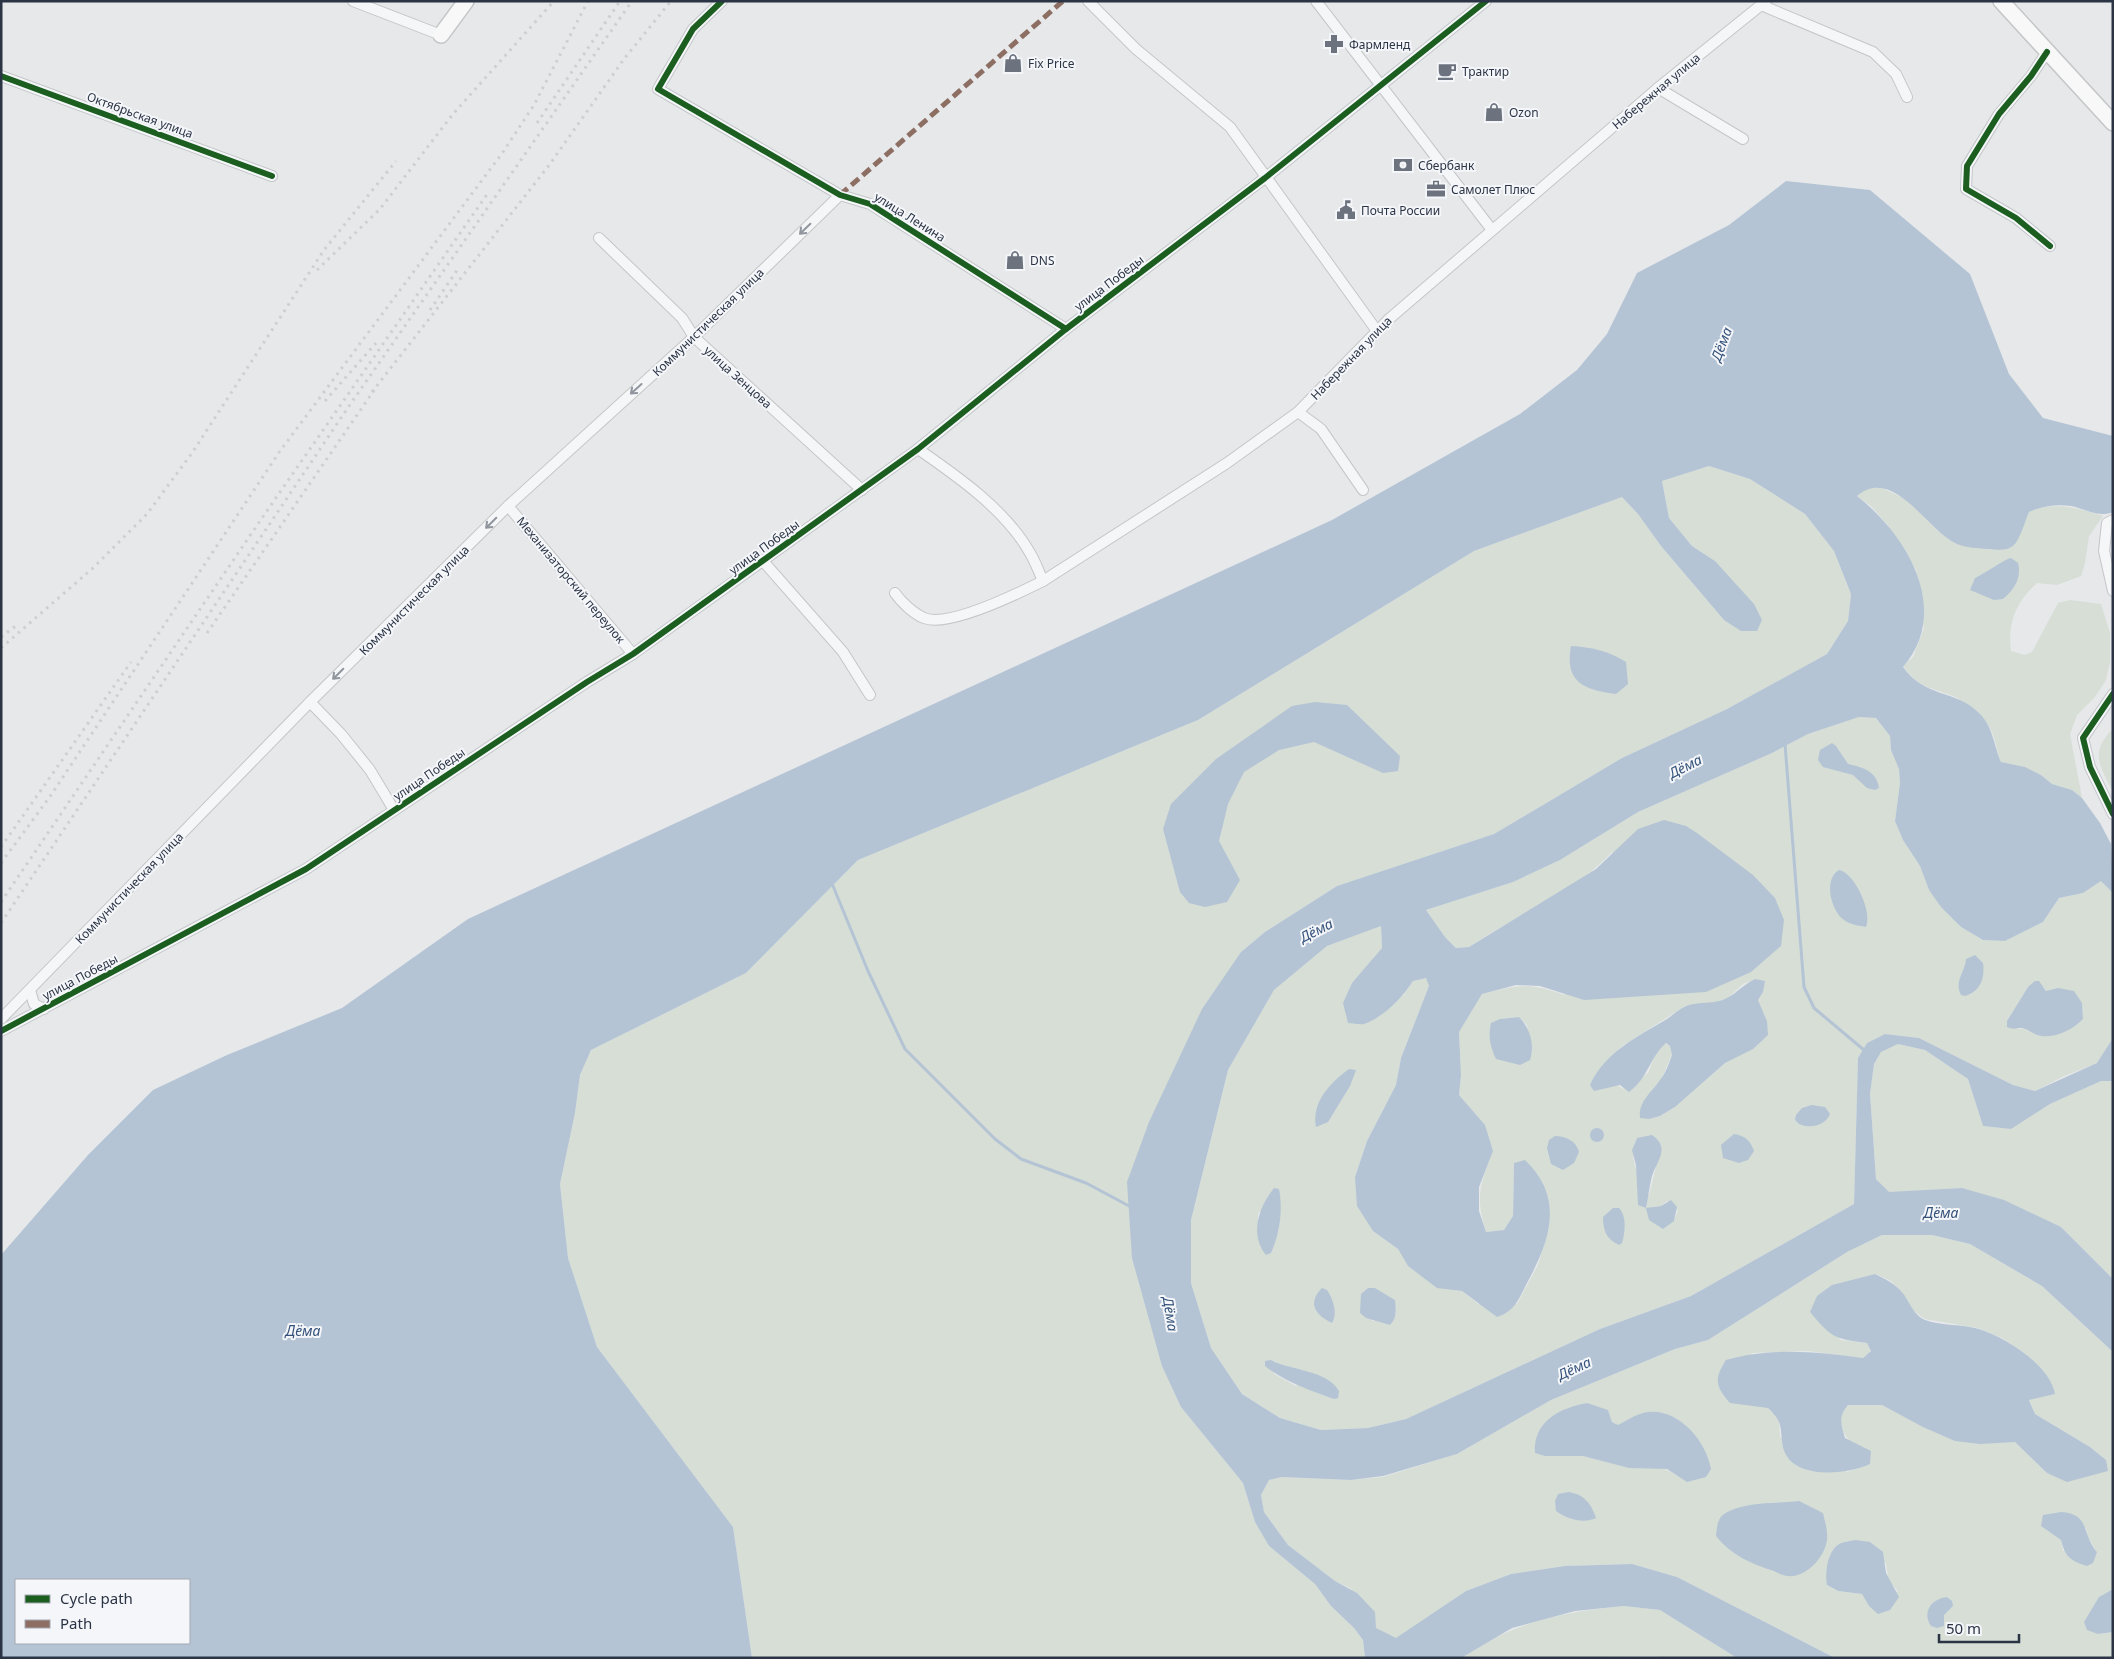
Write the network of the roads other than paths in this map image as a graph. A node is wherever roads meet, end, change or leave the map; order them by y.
1 (353, 1) edge
2 (466, 1) edge
3 (722, 1) edge
4 (1088, 1) edge
5 (1316, 1) edge
6 (1486, 1) edge
7 (2001, 1) edge
8 (1764, 3) edge
9 (441, 35) joint
10 (2047, 52) junction
11 (1, 76) edge
12 (1382, 85) junction
13 (1658, 88) junction
14 (1907, 97) dead end
15 (2112, 123) edge
16 (1743, 139) dead end
17 (272, 176) dead end
18 (1265, 178) junction
19 (840, 195) junction
20 (1492, 230) junction
21 (599, 238) dead end
22 (2050, 246) dead end
23 (1066, 329) junction
24 (1377, 331) junction
25 (694, 336) junction
26 (1298, 412) junction
27 (918, 449) junction
28 (862, 490) junction
29 (1363, 490) dead end
30 (508, 506) junction
31 (2113, 520) edge
32 (764, 561) junction
33 (1043, 581) junction
34 (2113, 591) edge
35 (895, 594) dead end
36 (633, 654) junction
37 (2113, 694) edge
38 (870, 695) dead end
39 (310, 702) junction
40 (394, 810) junction
41 (2113, 814) edge
42 (30, 990) junction
43 (44, 1009) junction
44 (1, 1019) edge
45 (1, 1032) edge

1 - 9 street
2 - 9 street
3 - 19 street, улица Ленина
4 - 18 street
5 - 12 street
6 - 12 street, улица Победы
7 - 10 street
8 - 13 street, Набережная улица
8 - 14 street
10 - 15 street
10 - 22 street
11 - 17 street, Октябрьская улица
12 - 18 street, улица Победы
12 - 20 street
13 - 16 street
13 - 20 street, Набережная улица
18 - 23 street, улица Победы
18 - 24 street
19 - 23 street, улица Ленина
19 -> 25 street, Коммунистическая улица
20 - 24 street, Набережная улица
21 - 25 street, улица Зенцова
23 - 27 street, улица Победы
24 - 26 street, Набережная улица
25 - 28 street, улица Зенцова
25 -> 30 street, Коммунистическая улица
26 - 29 street
26 - 33 street, Набережная улица
27 - 28 street, улица Победы
27 - 33 street
28 - 32 street, улица Победы
30 - 36 street, Механизаторский переулок
30 -> 39 street, Коммунистическая улица
31 - 34 street
32 - 36 street, улица Победы
32 - 38 street
33 - 35 street, Набережная улица
36 - 40 street, улица Победы
37 - 41 street
39 - 40 street
39 - 42 street, Коммунистическая улица
40 - 43 street, улица Победы
42 - 43 street
42 - 44 street, Коммунистическая улица
43 - 45 street, улица Победы

